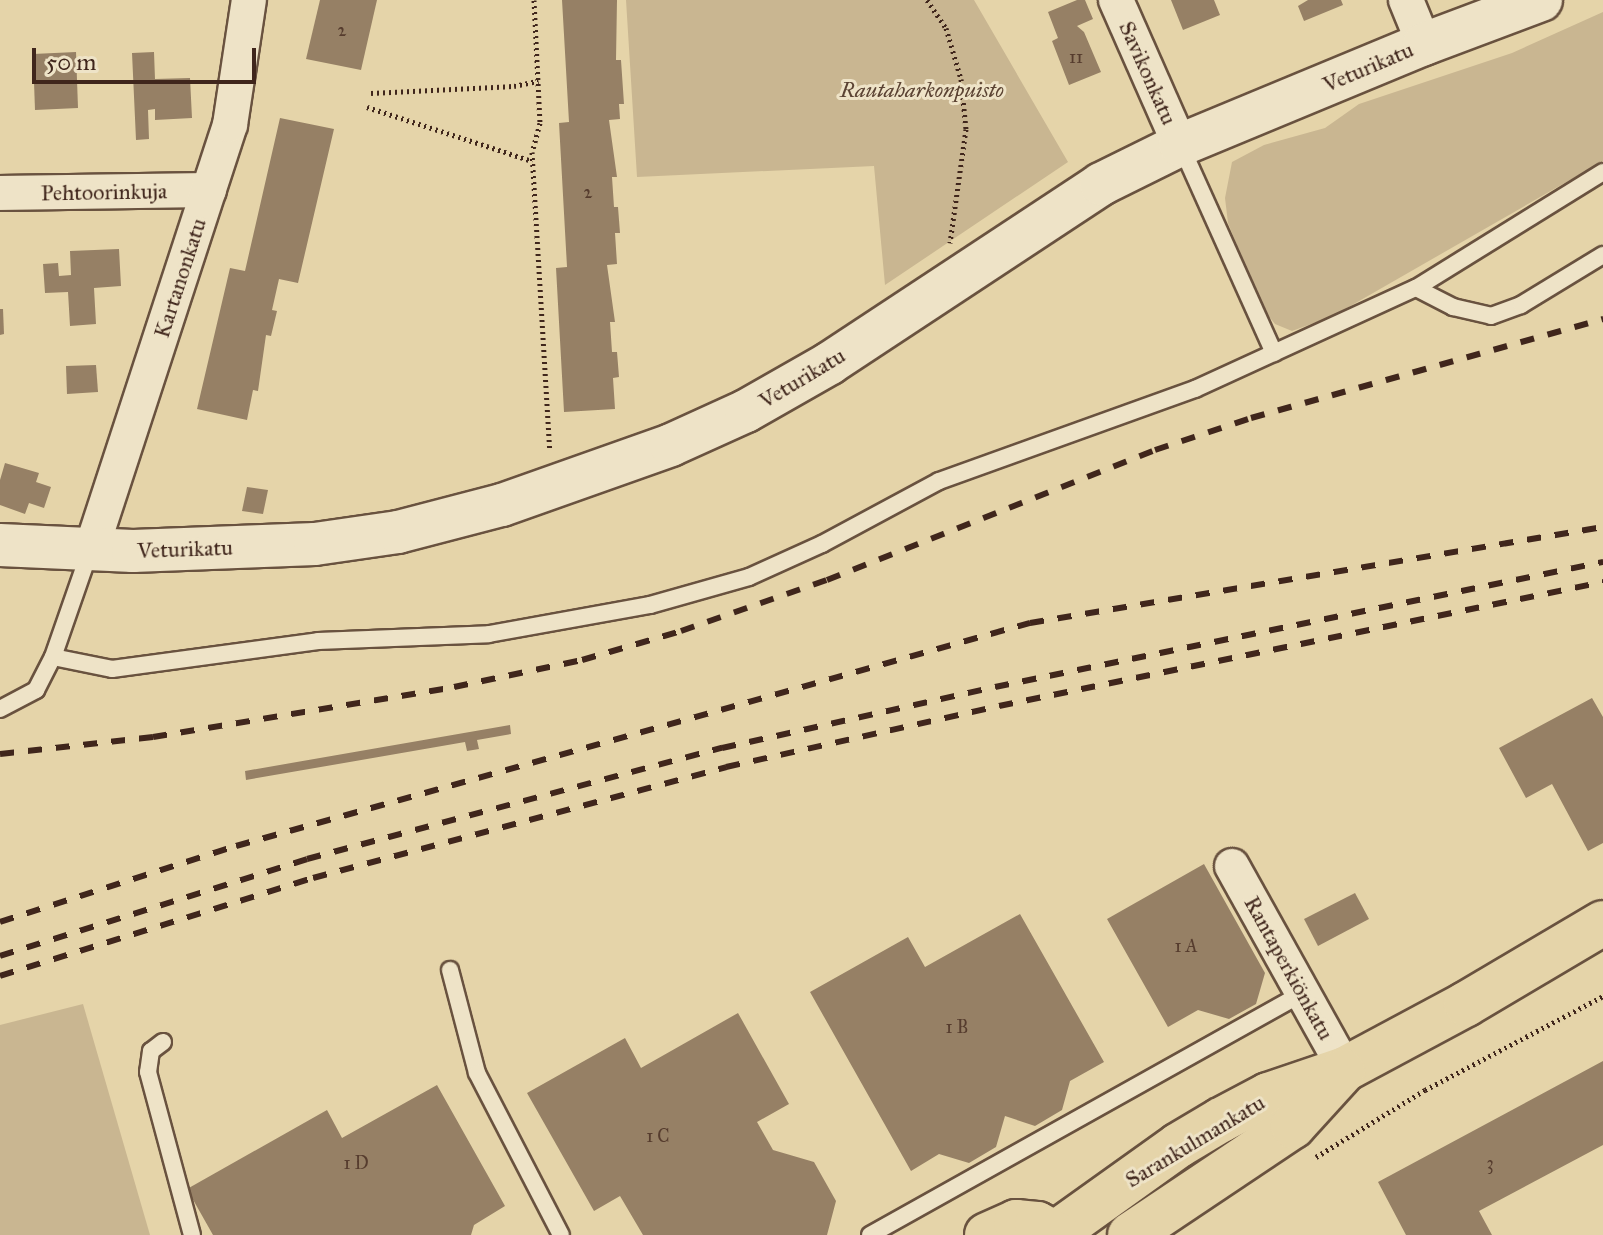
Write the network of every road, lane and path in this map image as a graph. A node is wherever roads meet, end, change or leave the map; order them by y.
1 (249, 0) edge
2 (534, 0) edge
3 (927, 0) edge
4 (1116, 0) edge
5 (1406, 0) edge
6 (1541, 0) edge
7 (1424, 44) junction
8 (538, 81) junction
9 (371, 93) dead end
10 (367, 107) dead end
11 (1180, 145) junction
12 (532, 161) junction
13 (1603, 172) edge
14 (209, 190) junction
15 (0, 193) edge
16 (1603, 255) edge
17 (948, 284) junction
18 (1416, 288) junction
19 (1274, 353) junction
20 (550, 460) dead end
21 (0, 545) edge
22 (91, 550) junction
23 (53, 657) junction
24 (0, 709) edge
25 (1232, 866) dead end
26 (1603, 923) edge
27 (450, 970) dead end
28 (1304, 992) junction
29 (1603, 996) edge
30 (163, 1042) dead end
31 (1345, 1069) junction
32 (1310, 1160) dead end
33 (1057, 1234) edge
34 (192, 1235) edge
35 (561, 1235) edge
36 (870, 1235) edge
37 (987, 1235) edge
38 (1130, 1235) edge

1 - 14 street, Kartanonkatu
2 - 8 path
3 - 17 path
4 - 11 street, Savikonkatu
5 - 7 street
6 - 7 street, Veturikatu
7 - 11 street, Veturikatu
8 - 9 path
8 - 12 path
10 - 12 path
11 - 17 street, Veturikatu
11 - 19 lane
12 - 20 path
13 - 18 lane
14 - 15 street, Pehtoorinkuja
14 - 22 street, Kartanonkatu
16 - 18 lane
17 - 22 street, Veturikatu
18 - 19 lane
19 - 23 lane
21 - 22 street, Veturikatu
22 - 23 lane
23 - 24 lane
25 - 28 street, Rantaperkiönkatu
26 - 31 main road, Sarankulmankatu
27 - 35 lane
28 - 31 street, Rantaperkiönkatu
28 - 36 lane
29 - 32 path
30 - 34 lane
31 - 33 main road, Sarankulmankatu
31 - 38 main road, Sarankulmankatu
33 - 37 main road

